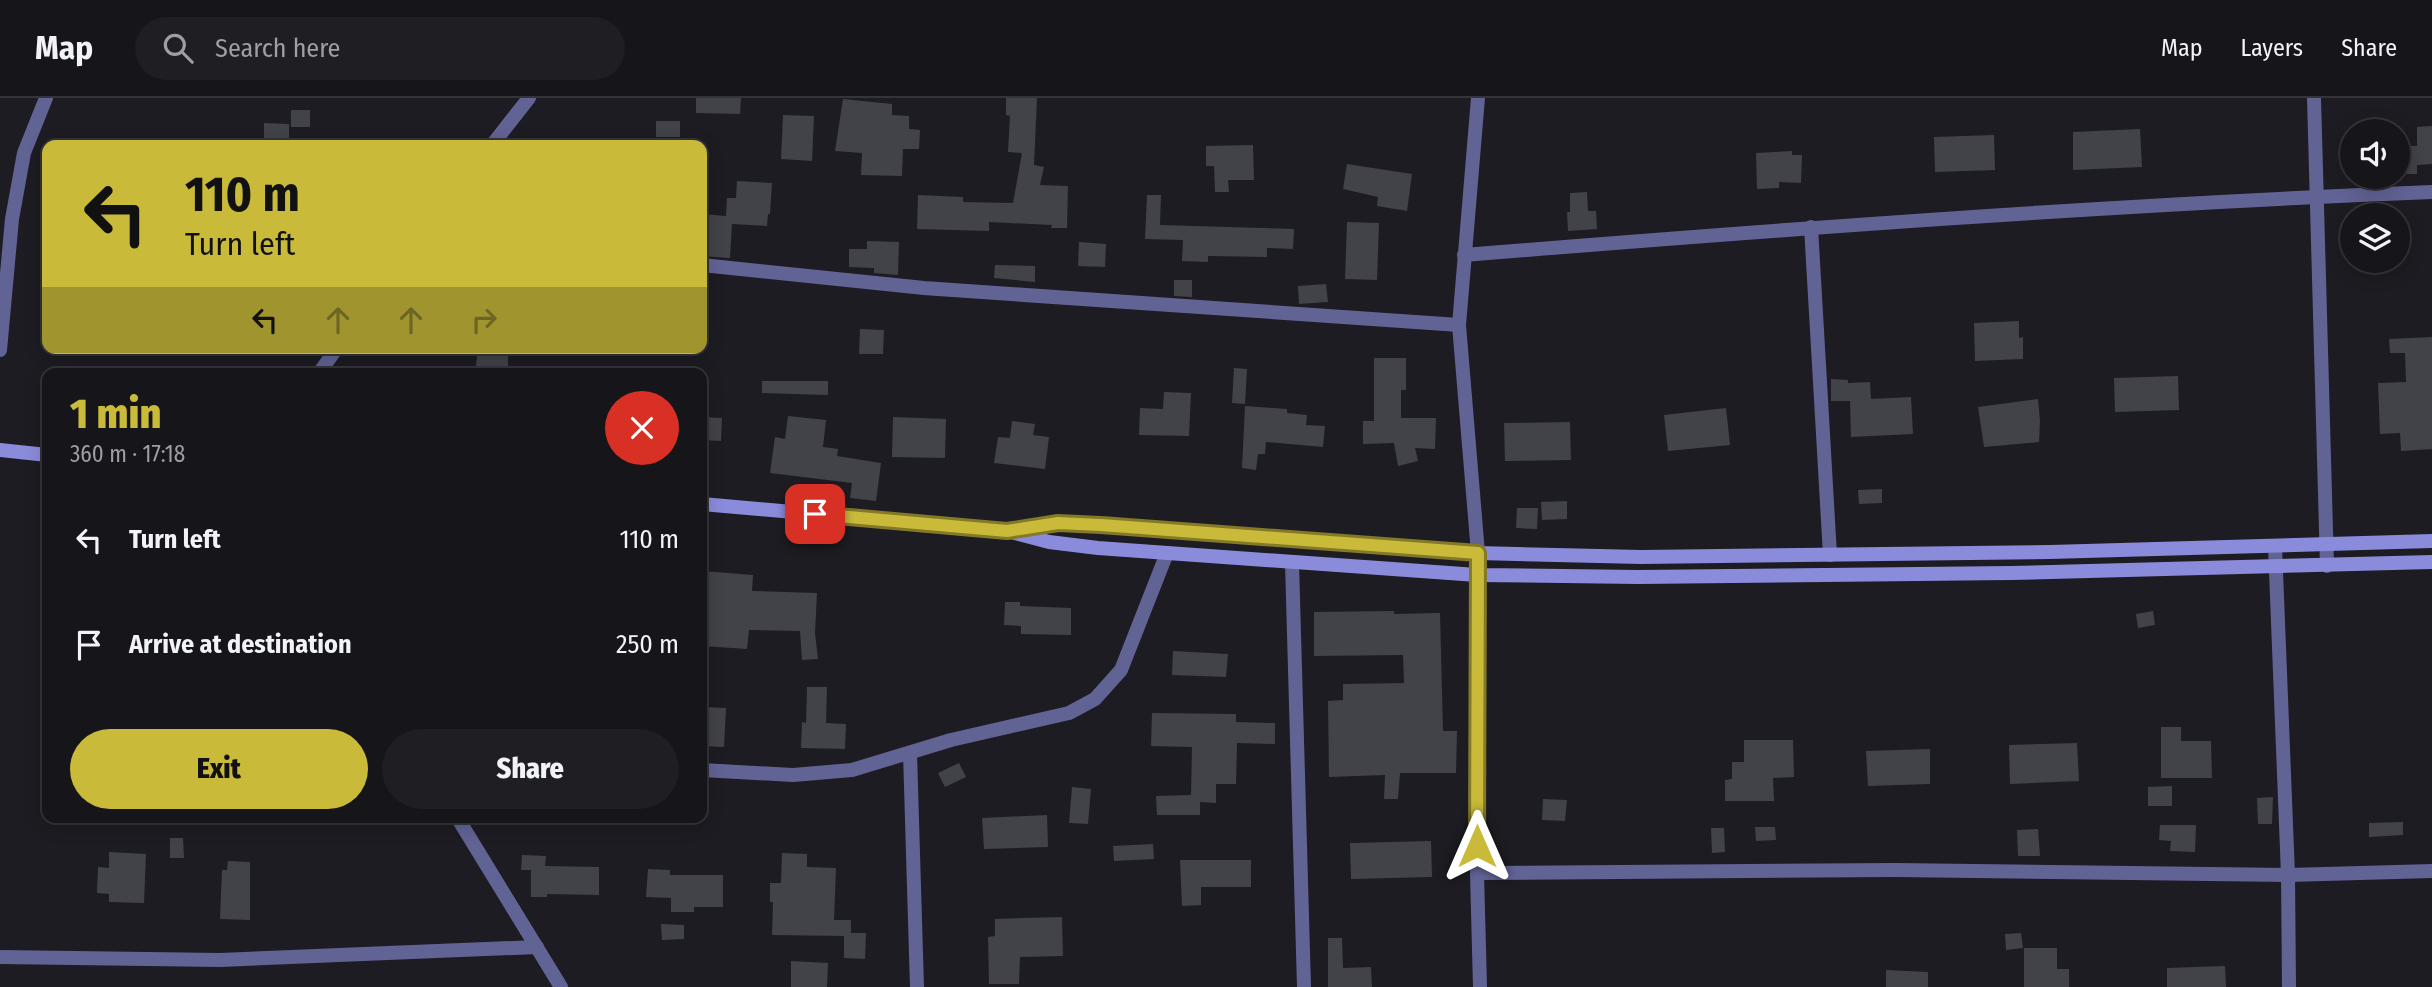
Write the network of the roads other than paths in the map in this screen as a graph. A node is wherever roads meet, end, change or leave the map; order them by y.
1 (46, 98) edge
2 (529, 98) edge
3 (1478, 98) edge
4 (2314, 98) edge
5 (496, 140) edge
6 (2432, 192) edge
7 (2315, 197) junction
8 (1811, 227) junction
9 (1464, 255) junction
10 (707, 266) edge
11 (1460, 326) junction
12 (0, 349) edge
13 (0, 450) edge
14 (42, 454) edge
15 (707, 504) edge
16 (1007, 531) junction
17 (2432, 541) edge
18 (2327, 545) junction
19 (2275, 546) junction
20 (1167, 553) junction
21 (1478, 553) junction
22 (1830, 555) junction
23 (2432, 562) edge
24 (1293, 563) junction
25 (2327, 566) junction
26 (2276, 568) junction
27 (1477, 575) junction
28 (909, 753) junction
29 (707, 770) edge
30 (461, 823) edge
31 (2432, 871) edge
32 (1477, 873) junction
33 (2288, 874) junction
34 (537, 947) junction
35 (0, 957) edge
36 (561, 987) edge
37 (917, 987) edge
38 (1304, 987) edge
39 (1480, 987) edge
40 (2289, 987) edge

1 - 12 street
2 - 5 street
3 - 9 street
4 - 7 street
6 - 7 street
7 - 8 street
7 - 18 street
8 - 9 street
8 - 22 street
9 - 11 street
10 - 11 street
11 - 21 street
13 - 14 main road
15 - 16 main road
16 - 20 main road
16 - 21 main road
17 - 18 main road
18 - 19 main road
18 - 25 street
19 - 22 main road
19 - 26 street
20 - 24 main road
20 - 28 street
21 - 22 main road
21 - 27 street
23 - 25 main road
24 - 27 main road
24 - 38 street
25 - 26 main road
26 - 27 main road
26 - 33 street
27 - 32 street
28 - 29 street
28 - 37 street
30 - 34 street
31 - 33 street
32 - 33 street
32 - 39 street
33 - 40 street
34 - 35 street
34 - 36 street

